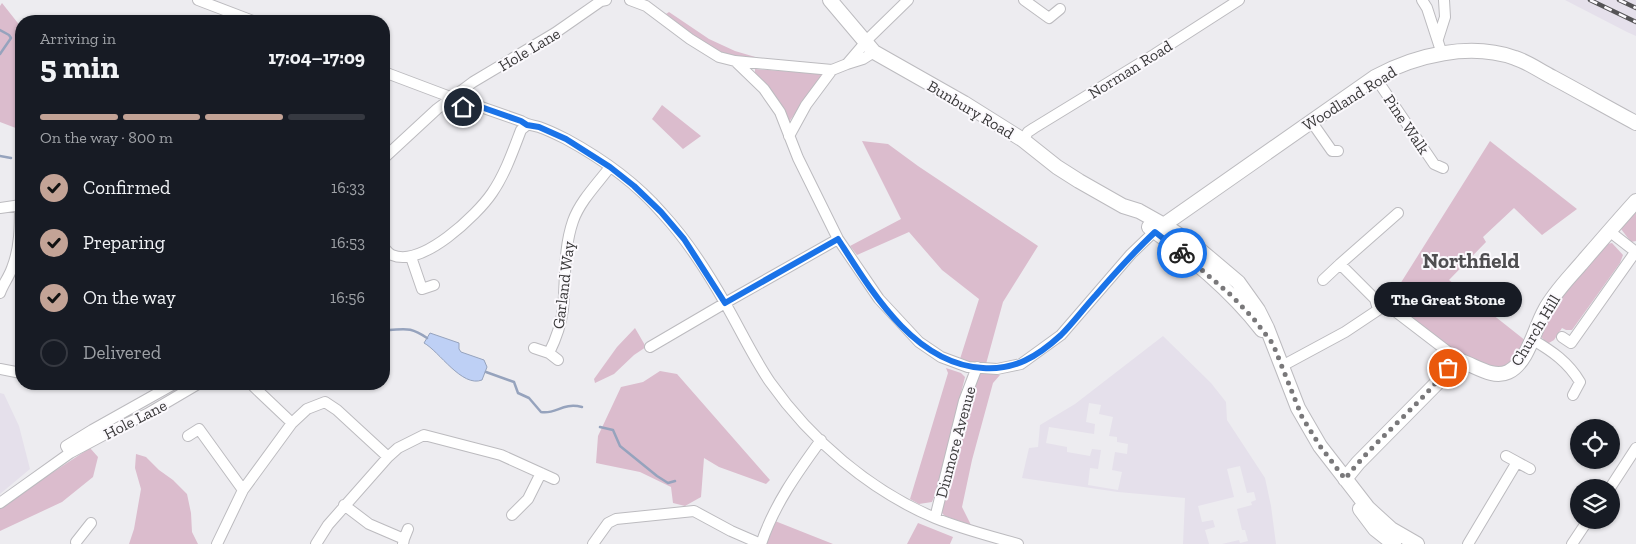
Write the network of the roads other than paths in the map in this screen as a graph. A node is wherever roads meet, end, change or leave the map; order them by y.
1 (198, 0) edge
2 (603, 0) edge
3 (630, 0) edge
4 (830, 0) edge
5 (908, 0) edge
6 (1024, 0) edge
7 (1239, 0) edge
8 (1422, 0) edge
9 (1444, 0) edge
10 (1060, 9) dead end
11 (237, 15) edge
12 (1438, 39) junction
13 (870, 47) junction
14 (1442, 54) junction
15 (735, 61) junction
16 (832, 70) junction
17 (390, 74) edge
18 (1375, 77) junction
19 (452, 98) junction
20 (463, 107) dead end
21 (1311, 121) junction
22 (1636, 123) edge
23 (527, 125) junction
24 (789, 136) junction
25 (1023, 140) junction
26 (390, 152) edge
27 (1333, 152) dead end
28 (610, 167) junction
29 (1443, 168) dead end
30 (1636, 201) edge
31 (15, 206) edge
32 (0, 208) edge
33 (1398, 213) dead end
34 (1159, 228) junction
35 (1609, 231) junction
36 (838, 239) junction
37 (1636, 252) edge
38 (390, 253) edge
39 (411, 257) junction
40 (15, 258) edge
41 (1340, 264) junction
42 (1323, 280) dead end
43 (434, 286) dead end
44 (1, 287) edge
45 (725, 303) junction
46 (1378, 309) junction
47 (1562, 337) dead end
48 (1533, 340) junction
49 (650, 347) dead end
50 (534, 348) dead end
51 (549, 353) junction
52 (558, 360) dead end
53 (1456, 361) junction
54 (1282, 366) junction
55 (976, 367) junction
56 (0, 370) edge
57 (15, 372) edge
58 (163, 390) edge
59 (188, 390) edge
60 (258, 390) edge
61 (1573, 395) dead end
62 (292, 423) junction
63 (188, 436) dead end
64 (821, 440) junction
65 (1636, 448) edge
66 (70, 454) junction
67 (1506, 456) dead end
68 (388, 458) junction
69 (1517, 462) junction
70 (1530, 469) dead end
71 (540, 473) junction
72 (554, 479) dead end
73 (1345, 479) junction
74 (1616, 479) edge
75 (243, 490) junction
76 (0, 502) edge
77 (344, 505) junction
78 (512, 515) dead end
79 (935, 518) junction
80 (91, 523) dead end
81 (1582, 529) edge
82 (405, 537) edge
83 (1396, 542) edge
84 (76, 543) edge
85 (217, 544) edge
86 (316, 544) edge
87 (593, 544) edge
88 (761, 544) edge
89 (1018, 544) edge
90 (1417, 544) edge
91 (1468, 544) edge
92 (1572, 544) edge

1 - 11 street
2 - 19 street, Hole Lane
3 - 15 street
4 - 13 street, Bunbury Road
5 - 13 street
6 - 10 street
7 - 25 street, Norman Road
8 - 12 street
9 - 12 street
12 - 14 street
13 - 16 street
13 - 25 street, Bunbury Road
14 - 18 street, Woodland Road
14 - 22 street, Woodland Road
15 - 16 street
15 - 24 street
16 - 24 street
17 - 19 street
18 - 21 street, Woodland Road
18 - 29 street, Pine Walk
19 - 26 street, Hole Lane
20 - 23 street
21 - 27 street
21 - 34 street, Woodland Road
23 - 28 street
23 - 39 street
24 - 36 street
25 - 34 street, Bunbury Road
28 - 45 street
28 - 51 street, Garland Way
30 - 35 street, Church Hill
31 - 32 street
33 - 41 street
34 - 54 street, Bunbury Road
34 - 55 street
35 - 37 street
35 - 48 street, Church Hill
36 - 45 street
36 - 55 street
37 - 47 street
38 - 39 street
39 - 43 street
40 - 44 street
41 - 42 street
41 - 46 street
45 - 49 street
45 - 64 street
46 - 53 street
46 - 54 street
48 - 53 street, Church Hill
48 - 61 street
50 - 51 street, Garland Way
51 - 52 street, Garland Way
53 - 73 street
54 - 73 street, Bunbury Road
55 - 79 street, Dinmore Avenue
56 - 57 street
58 - 66 street, Hole Lane
59 - 66 street, Hole Lane
60 - 62 street
62 - 68 street
62 - 75 street
63 - 75 street
64 - 79 street
64 - 88 street
65 - 74 street
66 - 76 street, Hole Lane
67 - 69 street
68 - 71 street
68 - 77 street
69 - 70 street
69 - 91 street
71 - 72 street
71 - 78 street
73 - 83 street, Bunbury Road
75 - 85 street
77 - 82 street
77 - 86 street
79 - 89 street
80 - 84 street
81 - 92 street
83 - 90 street, Bunbury Road
87 - 88 street

